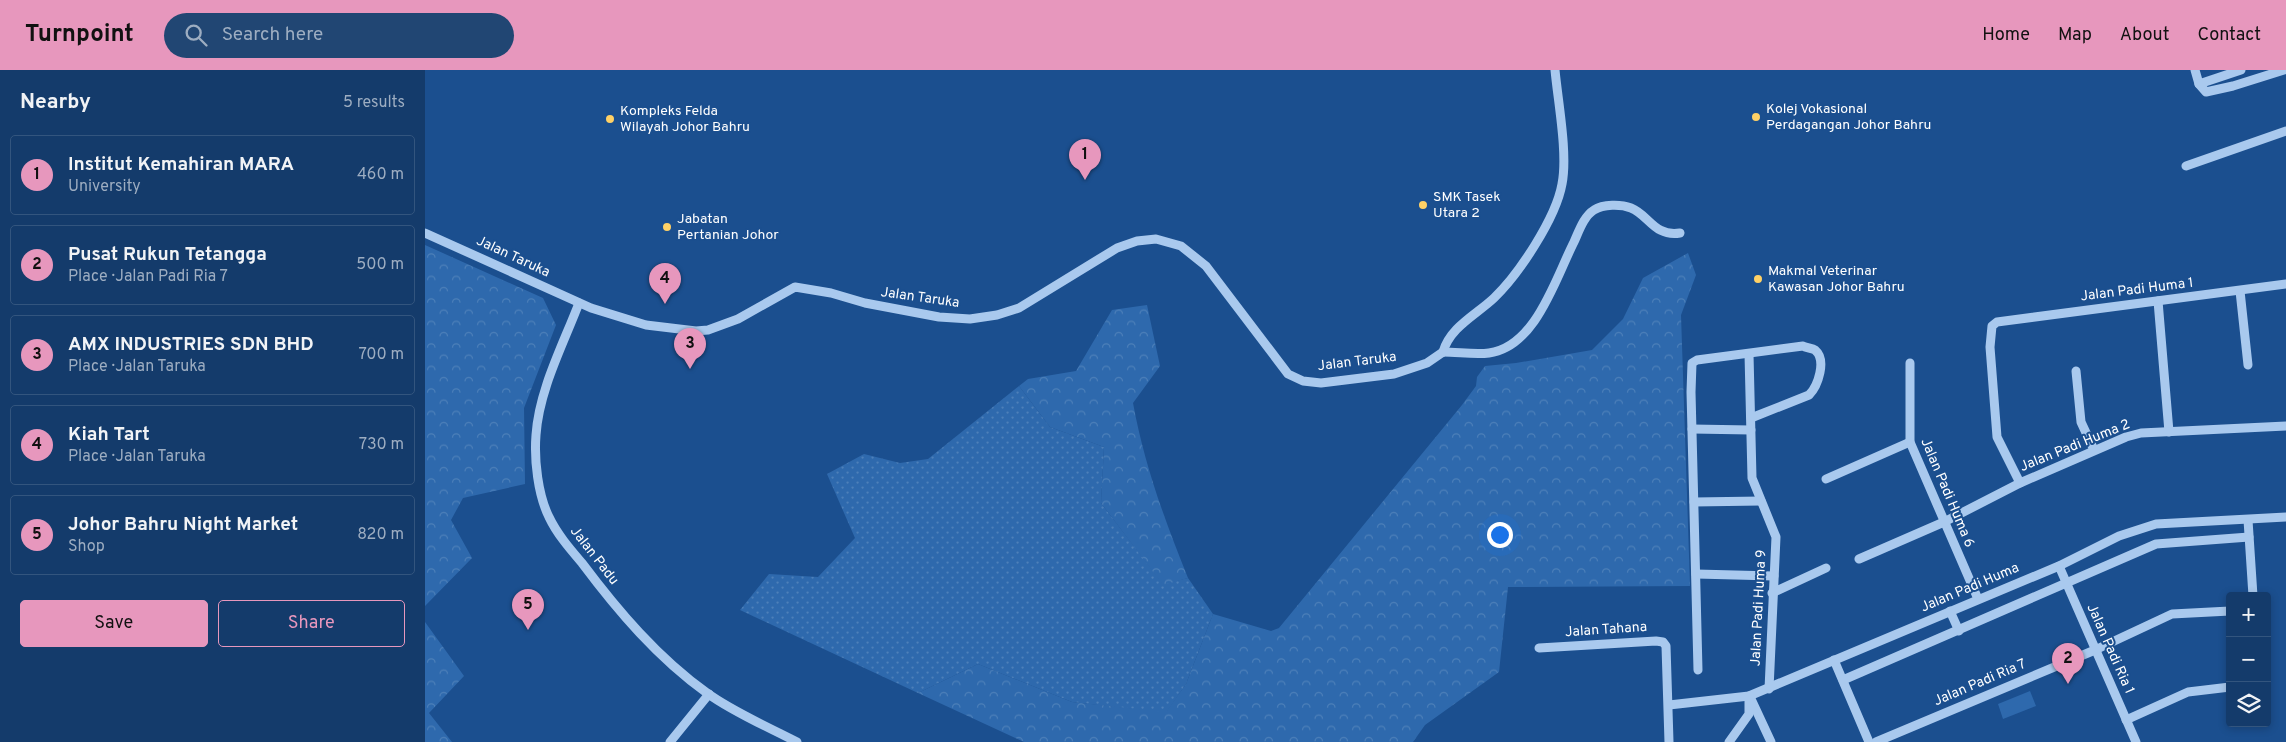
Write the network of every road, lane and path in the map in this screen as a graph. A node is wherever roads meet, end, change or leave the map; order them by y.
1 (1555, 70) edge
2 (2195, 70) edge
3 (2241, 70) edge
4 (2284, 70) edge
5 (2199, 84) junction
6 (2286, 131) edge
7 (2186, 166) dead end
8 (425, 233) edge
9 (1680, 233) dead end
10 (2286, 284) edge
11 (2240, 291) junction
12 (2158, 301) junction
13 (579, 303) junction
14 (1443, 352) junction
15 (1749, 354) junction
16 (1910, 363) dead end
17 (2248, 365) dead end
18 (2076, 371) dead end
19 (1751, 418) junction
20 (2286, 426) edge
21 (1692, 429) junction
22 (1751, 430) junction
23 (2169, 432) junction
24 (1910, 442) junction
25 (2094, 450) junction
26 (1826, 479) dead end
27 (2020, 483) junction
28 (1761, 501) junction
29 (1694, 502) junction
30 (2286, 517) edge
31 (2248, 520) junction
32 (1944, 522) junction
33 (2249, 537) junction
34 (1859, 559) dead end
35 (2059, 566) junction
36 (1826, 568) dead end
37 (1696, 574) junction
38 (1774, 576) junction
39 (2066, 584) junction
40 (2253, 592) edge
41 (1773, 593) junction
42 (1978, 599) junction
43 (1950, 611) junction
44 (2226, 611) edge
45 (1959, 631) junction
46 (1539, 648) dead end
47 (2095, 650) junction
48 (1834, 660) junction
49 (1698, 670) dead end
50 (1843, 680) junction
51 (2226, 687) edge
52 (1769, 688) junction
53 (709, 694) junction
54 (1749, 696) junction
55 (1669, 705) junction
56 (2126, 720) junction
57 (669, 742) edge
58 (797, 742) edge
59 (1669, 742) edge
60 (1729, 742) edge
61 (1771, 742) edge
62 (1869, 742) edge
63 (1876, 742) edge
64 (2135, 742) edge

1 - 14 street
2 - 5 street
3 - 5 street
4 - 5 street
6 - 7 street
8 - 13 street, Jalan Taruka
9 - 14 street
10 - 11 street, Jalan Padi Huma 1
11 - 12 street, Jalan Padi Huma 1
11 - 17 street
12 - 23 street
12 - 27 street, Jalan Padi Huma 1
13 - 14 street, Jalan Taruka
13 - 53 street, Jalan Padu
15 - 19 street, Jalan Padi Huma 9
15 - 19 street
15 - 21 street
16 - 24 street, Jalan Padi Huma 6
18 - 25 street
19 - 22 street, Jalan Padi Huma 9
20 - 23 street, Jalan Padi Huma 2
21 - 22 street
21 - 29 street
22 - 28 street, Jalan Padi Huma 9
23 - 25 street, Jalan Padi Huma 2
24 - 26 street
24 - 32 street, Jalan Padi Huma 6
25 - 27 street, Jalan Padi Huma 2
27 - 32 street, Jalan Padi Huma 2
28 - 29 street
28 - 38 street, Jalan Padi Huma 9
29 - 37 street
30 - 31 street, Jalan Padi Huma
31 - 33 street
31 - 35 street, Jalan Padi Huma
32 - 34 street, Jalan Padi Huma 2
32 - 42 street, Jalan Padi Huma 6
33 - 39 street
33 - 40 street
35 - 39 street, Jalan Padi Ria 1
35 - 42 street, Jalan Padi Huma
36 - 41 street
37 - 38 street
37 - 49 street
38 - 41 street, Jalan Padi Huma 9
39 - 45 street
39 - 47 street, Jalan Padi Ria 1
41 - 52 street, Jalan Padi Huma 9
42 - 43 street, Jalan Padi Huma
43 - 45 street
43 - 48 street, Jalan Padi Huma
44 - 47 street, Jalan Padi Ria 7
45 - 50 street
46 - 55 street, Jalan Tahana
47 - 56 street, Jalan Padi Ria 1
47 - 63 street, Jalan Padi Ria 7
48 - 50 street
48 - 52 street, Jalan Padi Huma
50 - 62 street
51 - 56 street
52 - 54 street, Jalan Padi Huma
53 - 57 street
53 - 58 street, Jalan Padu
54 - 55 street, Jalan Padi Huma
54 - 60 street
54 - 61 street
55 - 59 street, Jalan Tahana
56 - 64 street, Jalan Padi Ria 1

